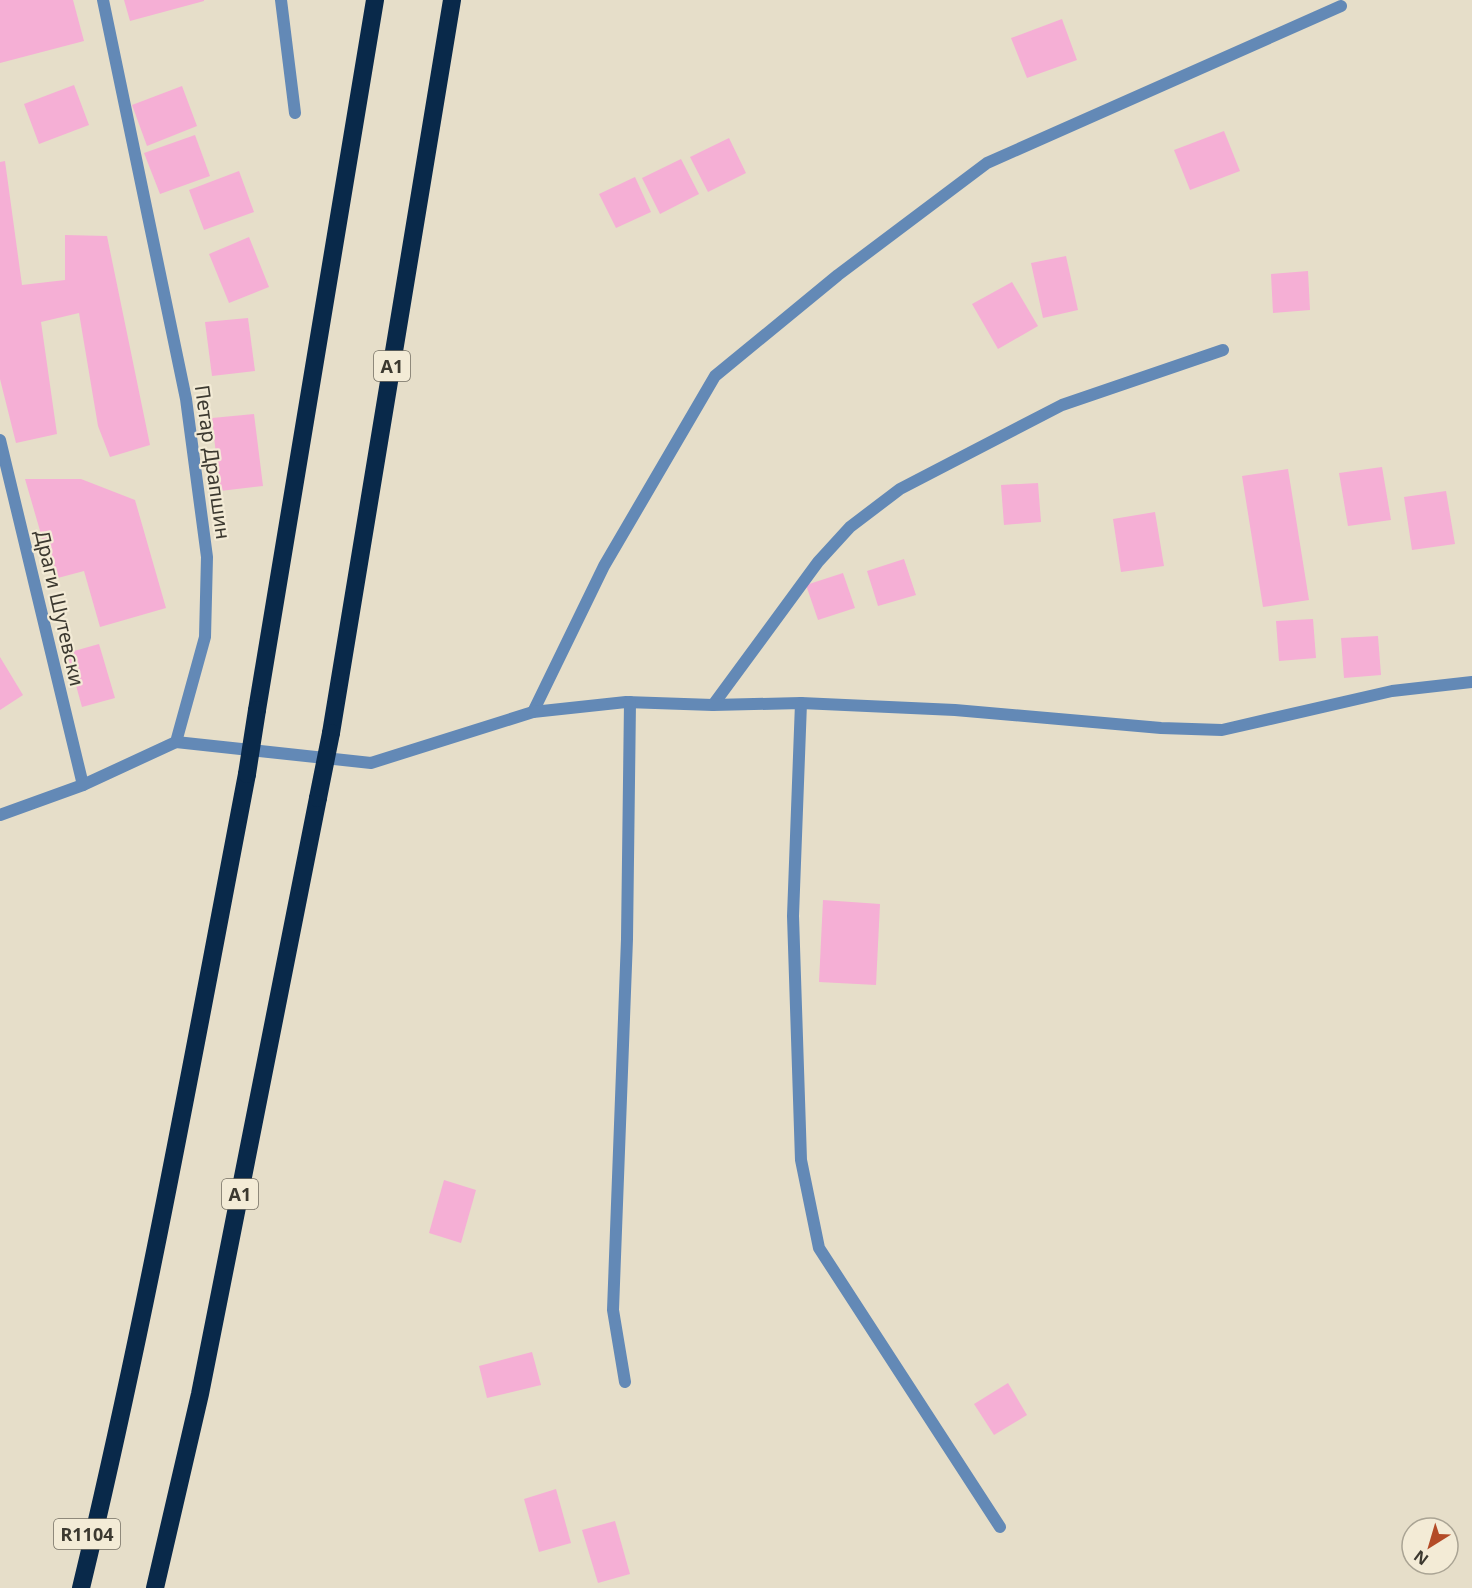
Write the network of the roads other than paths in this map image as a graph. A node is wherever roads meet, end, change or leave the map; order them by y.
1 (103, 0) edge
2 (281, 0) edge
3 (375, 0) edge
4 (452, 0) edge
5 (1341, 6) dead end
6 (295, 113) dead end
7 (1223, 350) dead end
8 (0, 440) edge
9 (1472, 682) edge
10 (630, 702) junction
11 (801, 703) junction
12 (713, 705) junction
13 (533, 712) junction
14 (176, 742) junction
15 (83, 785) junction
16 (0, 815) edge
17 (625, 1382) dead end
18 (107, 1479) junction
19 (1000, 1527) dead end
20 (68, 1588) edge
21 (81, 1588) edge
22 (155, 1588) edge

1 - 14 street, Петар Драпшин
2 - 6 street
3 - 18 highway, bridge
4 - 22 highway, A1, bridge
5 - 13 street
7 - 12 street
8 - 15 street, Драги Шутевски
9 - 11 street
10 - 12 street
10 - 13 street
10 - 17 street
11 - 12 street
11 - 19 street
13 - 14 street
14 - 15 street
15 - 16 street
18 - 20 highway, R1104
18 - 21 highway

